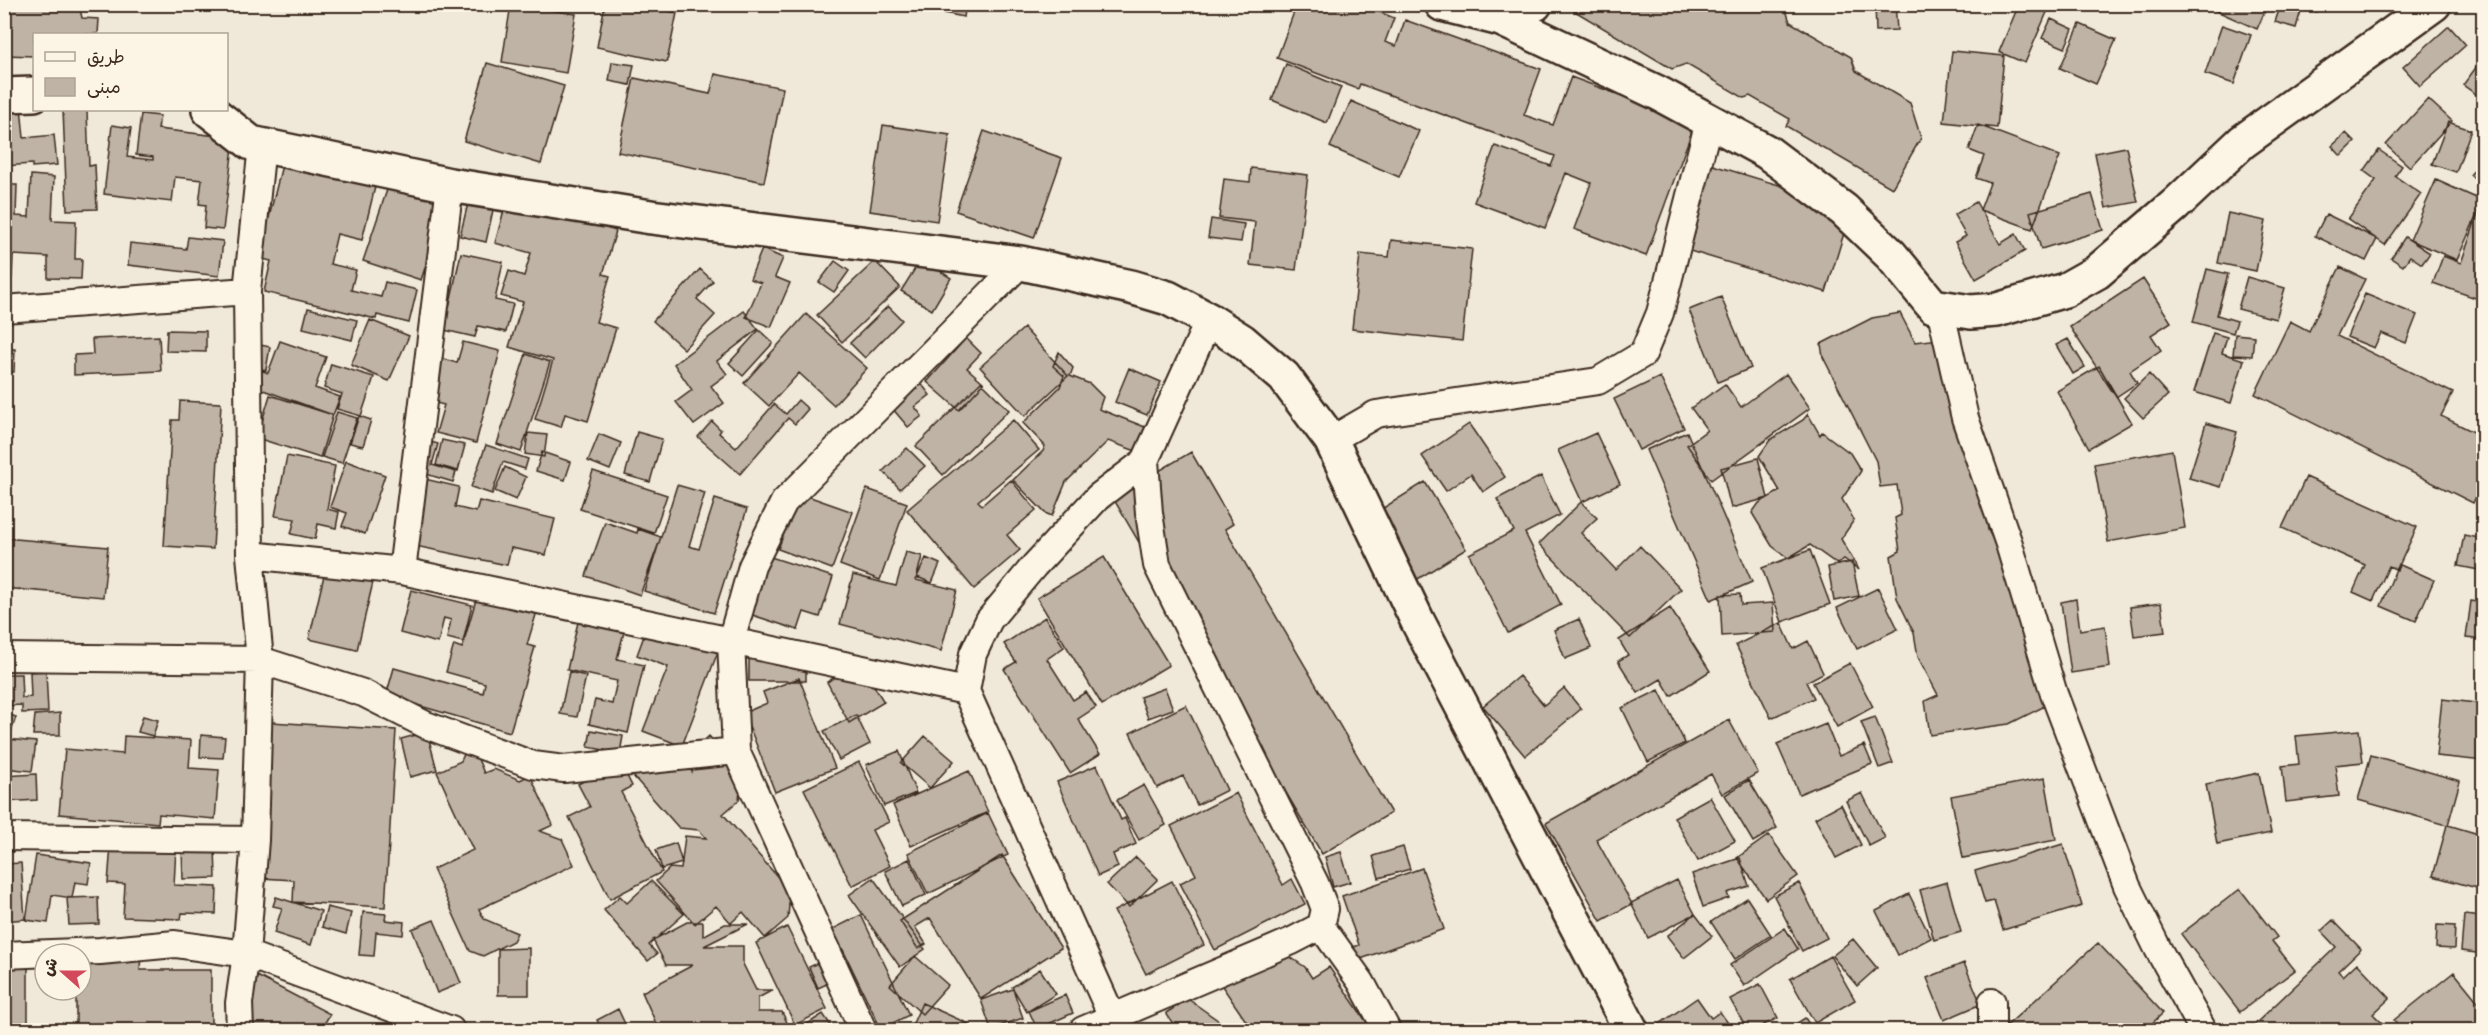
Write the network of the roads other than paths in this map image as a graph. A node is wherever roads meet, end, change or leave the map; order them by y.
1 (1442, 4) edge
2 (1535, 4) edge
3 (2434, 4) edge
4 (1501, 19) junction
5 (33, 94) edge
6 (4, 95) edge
7 (210, 111) edge
8 (1709, 121) junction
9 (262, 145) junction
10 (450, 184) junction
11 (1021, 263) junction
12 (247, 291) junction
13 (1940, 308) junction
14 (4, 309) edge
15 (1209, 320) junction
16 (1331, 440) junction
17 (1145, 461) junction
18 (250, 555) junction
19 (402, 571) junction
20 (731, 641) junction
21 (4, 657) edge
22 (260, 660) junction
23 (966, 691) junction
24 (736, 751) junction
25 (4, 837) edge
26 (255, 840) junction
27 (1321, 926) junction
28 (246, 954) junction
29 (4, 955) edge
30 (1992, 1002) dead end
31 (1114, 1024) edge
32 (240, 1030) edge
33 (451, 1030) edge
34 (863, 1030) edge
35 (1083, 1030) edge
36 (1387, 1030) edge
37 (1631, 1030) edge
38 (1992, 1030) edge
39 (2203, 1030) edge

1 - 4 street
2 - 4 street
3 - 13 street
4 - 8 street
5 - 6 street
7 - 9 street
8 - 13 street
8 - 16 street
9 - 10 street
9 - 12 street
10 - 11 street
10 - 19 street
11 - 15 street
11 - 20 street
12 - 14 street
12 - 18 street
13 - 39 street
15 - 16 street
15 - 17 street
16 - 37 street
17 - 23 street
17 - 27 street
18 - 19 street
18 - 22 street
19 - 20 street
20 - 23 street
20 - 24 street
21 - 22 street
22 - 24 street
22 - 26 street
23 - 31 street
24 - 34 street
25 - 26 street
26 - 28 street
27 - 31 street
27 - 36 street
28 - 29 street
28 - 32 street
28 - 33 street
30 - 38 street
31 - 35 street

